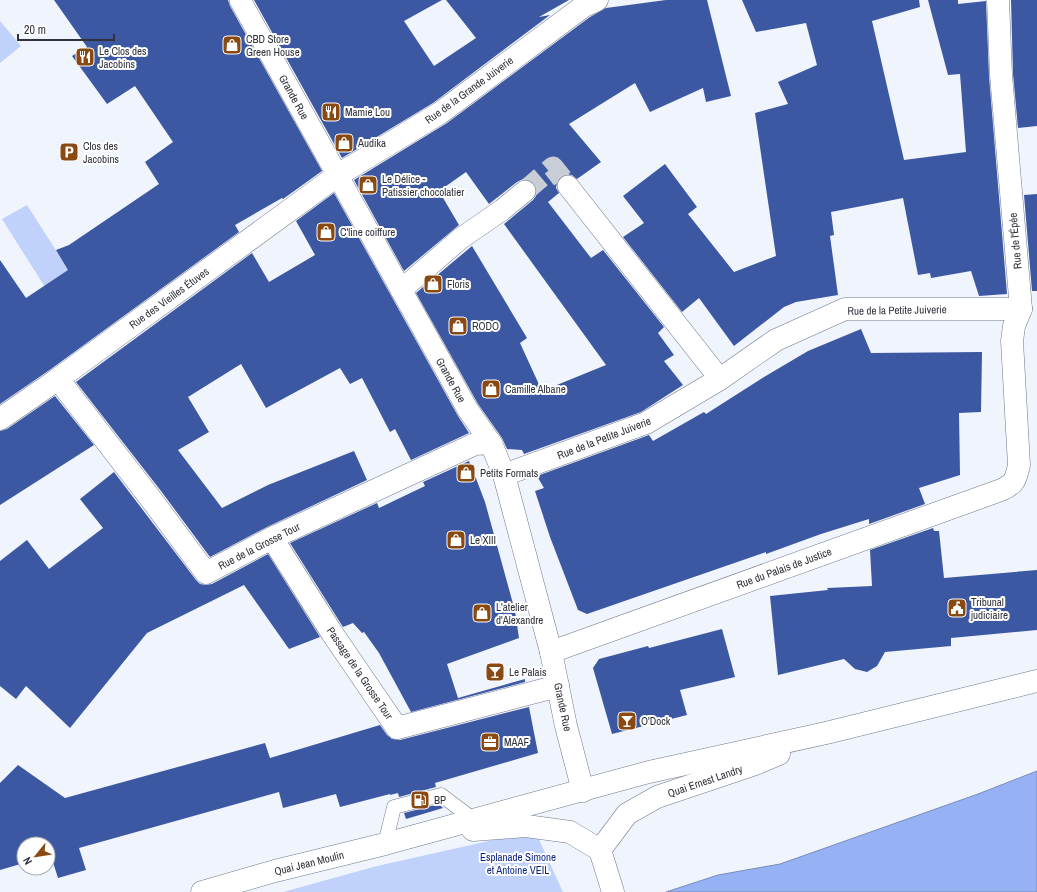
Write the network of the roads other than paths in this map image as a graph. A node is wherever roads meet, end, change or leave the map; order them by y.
1 (240, 0) edge
2 (597, 0) edge
3 (998, 0) edge
4 (338, 175) junction
5 (568, 186) tunnel mouth
6 (526, 191) tunnel mouth
7 (401, 290) junction
8 (1021, 309) junction
9 (58, 379) junction
10 (720, 379) junction
11 (0, 419) edge
12 (491, 443) junction
13 (504, 475) junction
14 (1015, 481) joint
15 (272, 538) junction
16 (551, 652) junction
17 (1037, 681) edge
18 (558, 686) junction
19 (826, 733) junction
20 (584, 791) junction
21 (473, 819) junction
22 (418, 834) junction
23 (385, 844) junction
24 (603, 860) junction
25 (202, 892) edge
26 (613, 892) edge

1 - 4 street, Grande Rue
2 - 4 street, Rue de la Grande Juiverie
3 - 8 street, Rue de l'Épée
4 - 7 street, Grande Rue
4 - 9 street, Rue des Vieilles Étuves
5 - 10 street
6 - 7 street
7 - 12 street, Grande Rue
8 - 10 street, Rue de la Petite Juiverie
8 - 14 street, Rue de l'Épée
9 - 11 street, Rue des Vieilles Étuves
9 - 15 street, Rue de la Grosse Tour
10 - 13 street, Rue de la Petite Juiverie
12 - 13 street, Grande Rue
12 - 15 street, Rue de la Grosse Tour
13 - 16 street, Grande Rue
14 - 16 street, Rue du Palais de Justice
15 - 18 street, Passage de la Grosse Tour
16 - 18 street, Grande Rue
17 - 19 street, Quai Ernest Landry
18 - 20 street, Grande Rue
19 - 20 street, Quai Ernest Landry
19 - 24 street, Quai Ernest Landry
20 - 21 street, Quai Jean Moulin
21 - 22 street, Quai Jean Moulin
21 - 23 lane
22 - 23 street, Quai Jean Moulin
22 - 24 street, Quai Jean Moulin
23 - 25 street, Quai Jean Moulin
24 - 26 street

